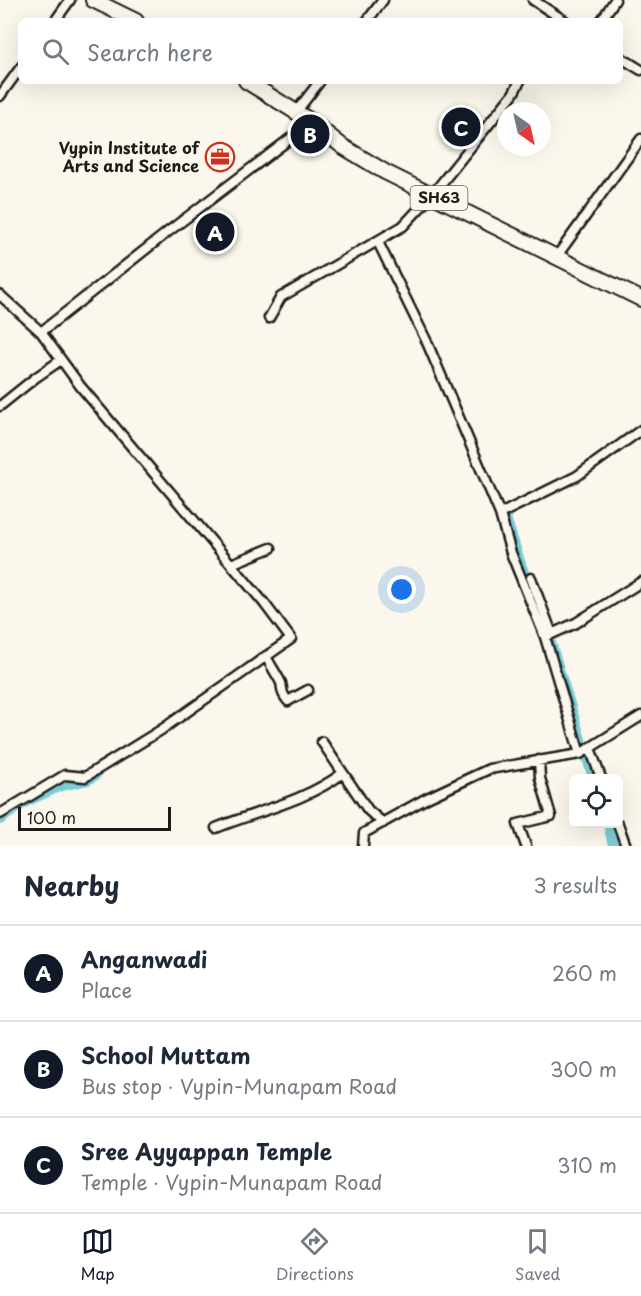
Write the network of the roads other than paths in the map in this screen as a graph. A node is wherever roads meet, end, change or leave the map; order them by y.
1 (70, 0) edge
2 (93, 0) edge
3 (382, 0) edge
4 (533, 0) edge
5 (615, 0) edge
6 (57, 18) edge
7 (130, 18) edge
8 (369, 18) edge
9 (560, 18) edge
10 (603, 18) edge
11 (623, 59) edge
12 (641, 70) edge
13 (18, 71) edge
14 (251, 84) edge
15 (318, 84) edge
16 (518, 84) edge
17 (0, 96) edge
18 (296, 112) junction
19 (312, 122) junction
20 (641, 139) edge
21 (432, 195) junction
22 (378, 242) junction
23 (557, 256) junction
24 (0, 295) edge
25 (641, 299) edge
26 (269, 318) dead end
27 (41, 332) junction
28 (61, 360) junction
29 (0, 406) edge
30 (641, 430) edge
31 (500, 514) junction
32 (271, 548) dead end
33 (231, 564) junction
34 (531, 578) dead end
35 (641, 582) edge
36 (548, 636) junction
37 (266, 656) junction
38 (308, 690) dead end
39 (641, 716) edge
40 (322, 742) dead end
41 (590, 748) junction
42 (580, 754) junction
43 (539, 760) junction
44 (343, 773) junction
45 (600, 774) edge
46 (0, 814) edge
47 (383, 823) junction
48 (216, 828) dead end
49 (619, 828) edge
50 (363, 843) edge
51 (354, 846) edge
52 (526, 846) edge
53 (626, 846) edge

1 - 6 street
2 - 7 main road
3 - 8 street
4 - 9 street
5 - 10 street
11 - 12 street
13 - 17 street
14 - 18 main road, SH63
15 - 18 street
16 - 21 street
18 - 19 main road, SH63
19 - 21 main road, SH63
19 - 27 street
20 - 23 street
21 - 22 street
21 - 23 main road, SH63
22 - 26 street
22 - 31 street
23 - 25 main road, SH63
24 - 27 street
27 - 28 street
28 - 29 street
28 - 33 street
30 - 31 street
31 - 36 street
32 - 33 street
33 - 37 street
34 - 36 street
35 - 36 street
36 - 42 street
37 - 38 street
37 - 46 street
39 - 41 street
40 - 44 street
41 - 42 street
41 - 45 street
42 - 43 street
43 - 47 street
43 - 52 street
44 - 47 street
44 - 48 street
47 - 50 street
49 - 53 street
50 - 51 street

